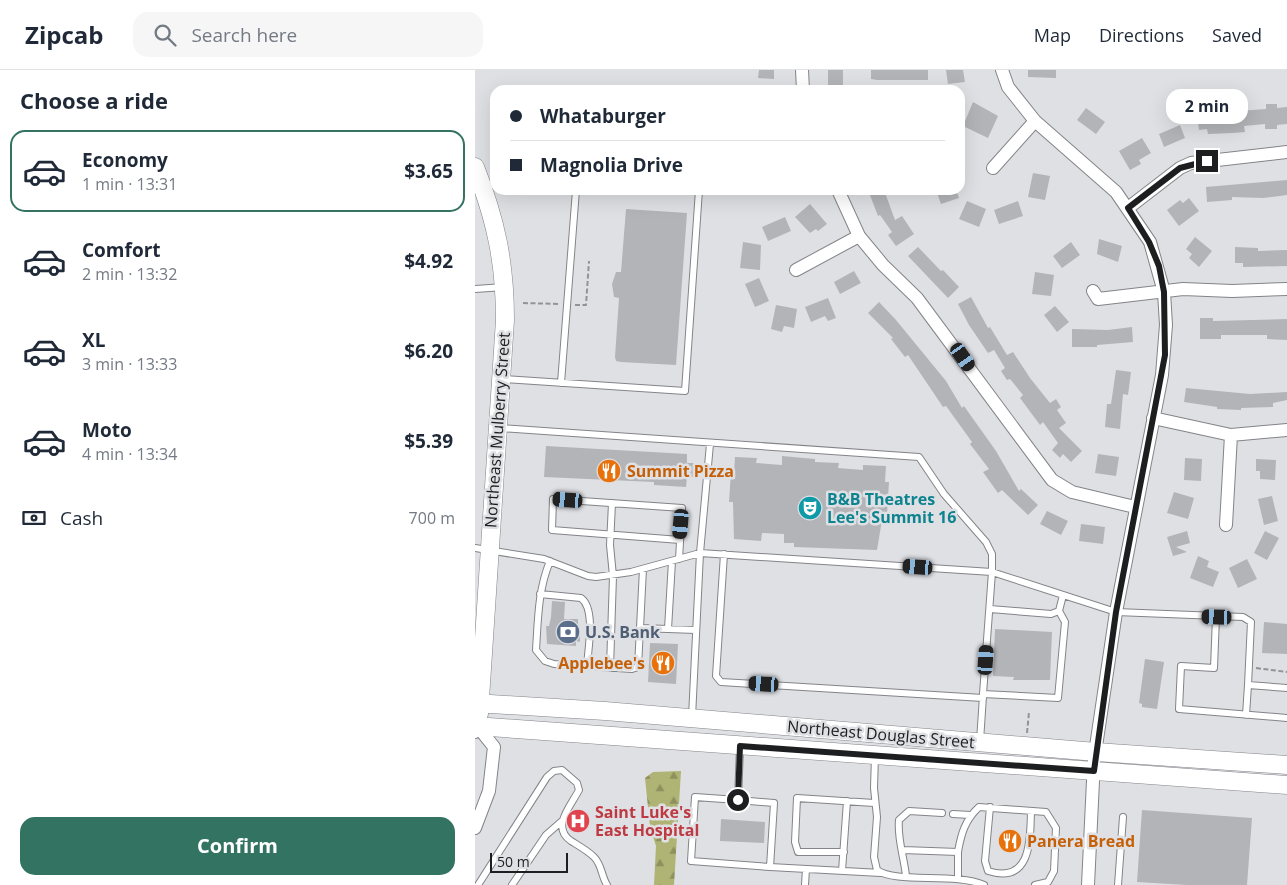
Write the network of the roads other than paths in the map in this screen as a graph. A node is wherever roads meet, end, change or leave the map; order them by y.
1 (802, 70) edge
2 (1002, 70) edge
3 (803, 85) edge
4 (1035, 122) junction
5 (1287, 152) edge
6 (475, 167) edge
7 (993, 168) dead end
8 (576, 195) edge
9 (699, 195) edge
10 (840, 195) edge
11 (1128, 208) junction
12 (859, 236) junction
13 (796, 270) dead end
14 (505, 287) junction
15 (475, 289) edge
16 (1287, 289) edge
17 (1093, 291) dead end
18 (1164, 292) junction
19 (501, 379) junction
20 (561, 383) junction
21 (1153, 418) junction
22 (498, 428) junction
23 (1287, 430) edge
24 (1231, 435) junction
25 (710, 444) junction
26 (613, 503) junction
27 (1135, 507) junction
28 (1225, 525) dead end
29 (610, 535) junction
30 (680, 540) junction
31 (482, 549) edge
32 (700, 553) junction
33 (724, 554) junction
34 (675, 560) junction
35 (550, 561) junction
36 (643, 569) junction
37 (992, 572) junction
38 (613, 576) junction
39 (540, 594) junction
40 (1063, 595) junction
41 (989, 609) junction
42 (1059, 611) junction
43 (1116, 612) junction
44 (1217, 617) junction
45 (479, 626) edge
46 (641, 628) junction
47 (668, 629) junction
48 (696, 630) junction
49 (587, 666) junction
50 (610, 668) junction
51 (1248, 685) junction
52 (1287, 688) edge
53 (983, 696) junction
54 (477, 703) edge
55 (1247, 715) junction
56 (1287, 718) edge
57 (693, 719) junction
58 (476, 728) edge
59 (980, 742) junction
60 (740, 746) junction
61 (1096, 752) junction
62 (875, 755) junction
63 (1287, 765) edge
64 (1094, 771) junction
65 (1287, 785) edge
66 (738, 800) junction
67 (847, 801) junction
68 (875, 803) junction
69 (990, 807) junction
70 (1031, 811) junction
71 (942, 814) dead end
72 (953, 814) dead end
73 (970, 815) junction
74 (1123, 817) dead end
75 (562, 821) junction
76 (475, 828) edge
77 (903, 850) junction
78 (844, 852) junction
79 (958, 852) junction
80 (770, 867) junction
81 (806, 869) junction
82 (842, 871) junction
83 (881, 873) junction
84 (906, 876) junction
85 (958, 879) junction
86 (478, 885) edge
87 (512, 885) edge
88 (607, 885) edge
89 (805, 885) edge
90 (984, 885) edge
91 (1035, 885) edge
92 (1088, 885) edge
93 (1118, 885) edge

1 - 3 street
2 - 4 street
4 - 7 street
4 - 11 street
5 - 11 street
6 - 14 main road, Northeast Mulberry Street
8 - 20 lane
9 - 20 lane
10 - 12 street
11 - 18 street
12 - 13 street
12 - 27 street
14 - 15 lane
14 - 19 main road, Northeast Mulberry Street
16 - 18 street
17 - 18 street
18 - 21 street
19 - 20 lane
19 - 22 main road, Northeast Mulberry Street
21 - 24 street
21 - 27 street
22 - 25 lane
22 - 31 main road, Northeast Mulberry Street
23 - 24 street
24 - 28 street
25 - 32 lane
25 - 37 lane
26 - 29 lane
26 - 29 lane
26 - 30 lane
27 - 43 street
29 - 30 lane
29 - 38 lane
30 - 34 lane
31 - 35 lane
31 - 45 main road, Northeast Mulberry Street
32 - 33 lane
32 - 34 lane
32 - 48 lane
33 - 37 lane
33 - 53 lane
34 - 36 lane
34 - 47 lane
35 - 38 lane
35 - 39 lane
36 - 38 lane
36 - 46 lane
37 - 40 lane
37 - 41 lane
38 - 50 lane
39 - 49 lane
39 - 49 lane
40 - 42 lane
40 - 43 lane
41 - 42 lane
41 - 53 lane
42 - 53 lane
43 - 44 lane
43 - 61 street
44 - 51 lane
44 - 55 lane
45 - 54 main road, Northeast Mulberry Street
46 - 47 lane
46 - 50 lane
47 - 48 lane
48 - 57 lane
49 - 50 lane
51 - 52 lane
51 - 55 lane
53 - 59 lane
54 - 57 main road, Northeast Douglas Street
54 - 58 main road, Northeast Mulberry Street
55 - 56 lane
57 - 59 main road, Northeast Douglas Street
58 - 60 main road, Northeast Douglas Street
58 - 76 street
59 - 61 main road, Northeast Douglas Street
60 - 62 main road, Northeast Douglas Street
60 - 66 lane
61 - 63 main road, Northeast Douglas Street
61 - 64 street
62 - 64 main road, Northeast Douglas Street
62 - 68 lane
64 - 65 main road, Northeast Douglas Street
64 - 92 street
66 - 80 lane
66 - 80 lane
67 - 68 lane
67 - 78 lane
67 - 78 lane
68 - 83 lane
69 - 70 lane
69 - 70 lane
69 - 73 lane
70 - 91 lane
71 - 77 lane
72 - 73 lane
73 - 79 lane
74 - 93 lane
75 - 86 lane
75 - 87 lane
75 - 88 lane
77 - 79 lane
77 - 84 lane
78 - 82 lane
79 - 85 lane
80 - 81 lane
81 - 82 lane
81 - 89 lane
82 - 83 lane
83 - 84 lane
84 - 85 lane
85 - 90 lane

